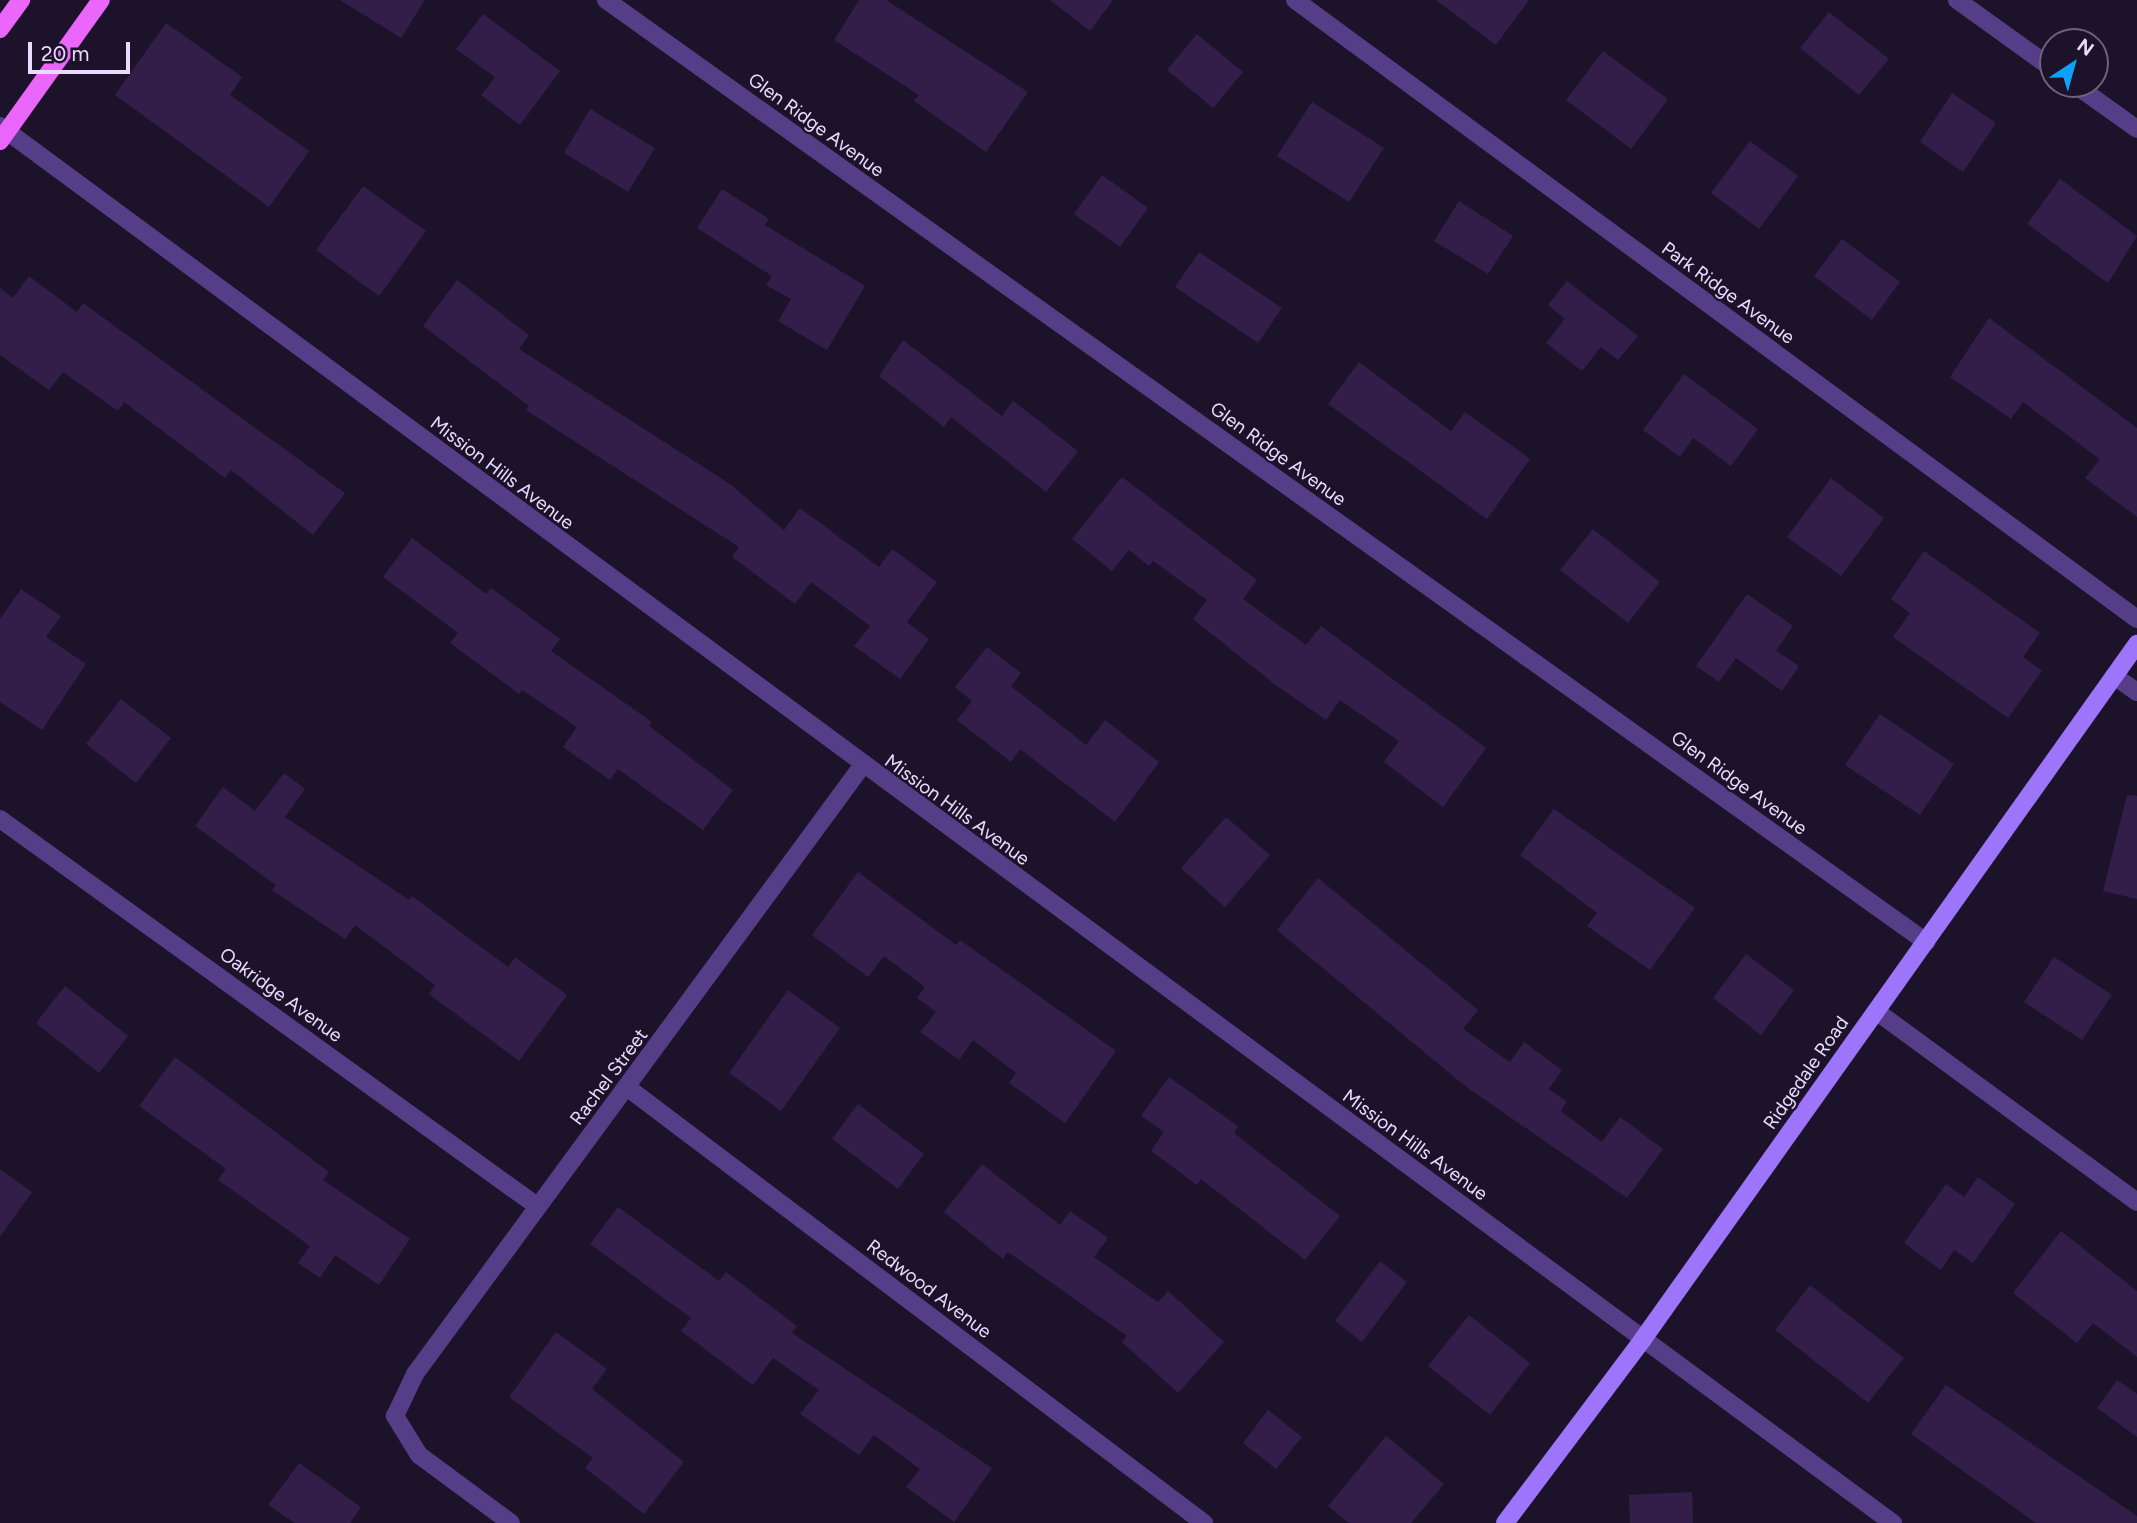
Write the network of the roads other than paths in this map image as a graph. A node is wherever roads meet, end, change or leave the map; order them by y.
1 (21, 0) edge
2 (101, 0) edge
3 (606, 0) edge
4 (1295, 0) edge
5 (1957, 0) edge
6 (0, 29) edge
7 (2039, 59) edge
8 (2094, 98) edge
9 (2137, 129) edge
10 (2, 133) edge
11 (2137, 619) edge
12 (2137, 644) edge
13 (2114, 676) junction
14 (2137, 692) edge
15 (862, 766) junction
16 (0, 819) edge
17 (1926, 942) junction
18 (1876, 1011) junction
19 (628, 1088) junction
20 (2137, 1202) edge
21 (537, 1206) junction
22 (1643, 1339) junction
23 (511, 1523) edge
24 (1204, 1523) edge
25 (1505, 1523) edge
26 (1893, 1523) edge

1 - 6 main road
2 - 10 main road
3 - 17 street, Glen Ridge Avenue
4 - 11 street, Park Ridge Avenue
5 - 7 street
8 - 9 street
10 - 15 street, Mission Hills Avenue
12 - 13 street, Ridgedale Road
13 - 14 street
13 - 17 street, Ridgedale Road
15 - 19 street, Rachel Street
15 - 22 street, Mission Hills Avenue
16 - 21 street, Oakridge Avenue
17 - 18 street, Ridgedale Road
18 - 20 street
18 - 22 street, Ridgedale Road
19 - 21 street, Rachel Street
19 - 24 street, Redwood Avenue
21 - 23 street, Rachel Street
22 - 25 street, Ridgedale Road
22 - 26 street, Mission Hills Avenue

